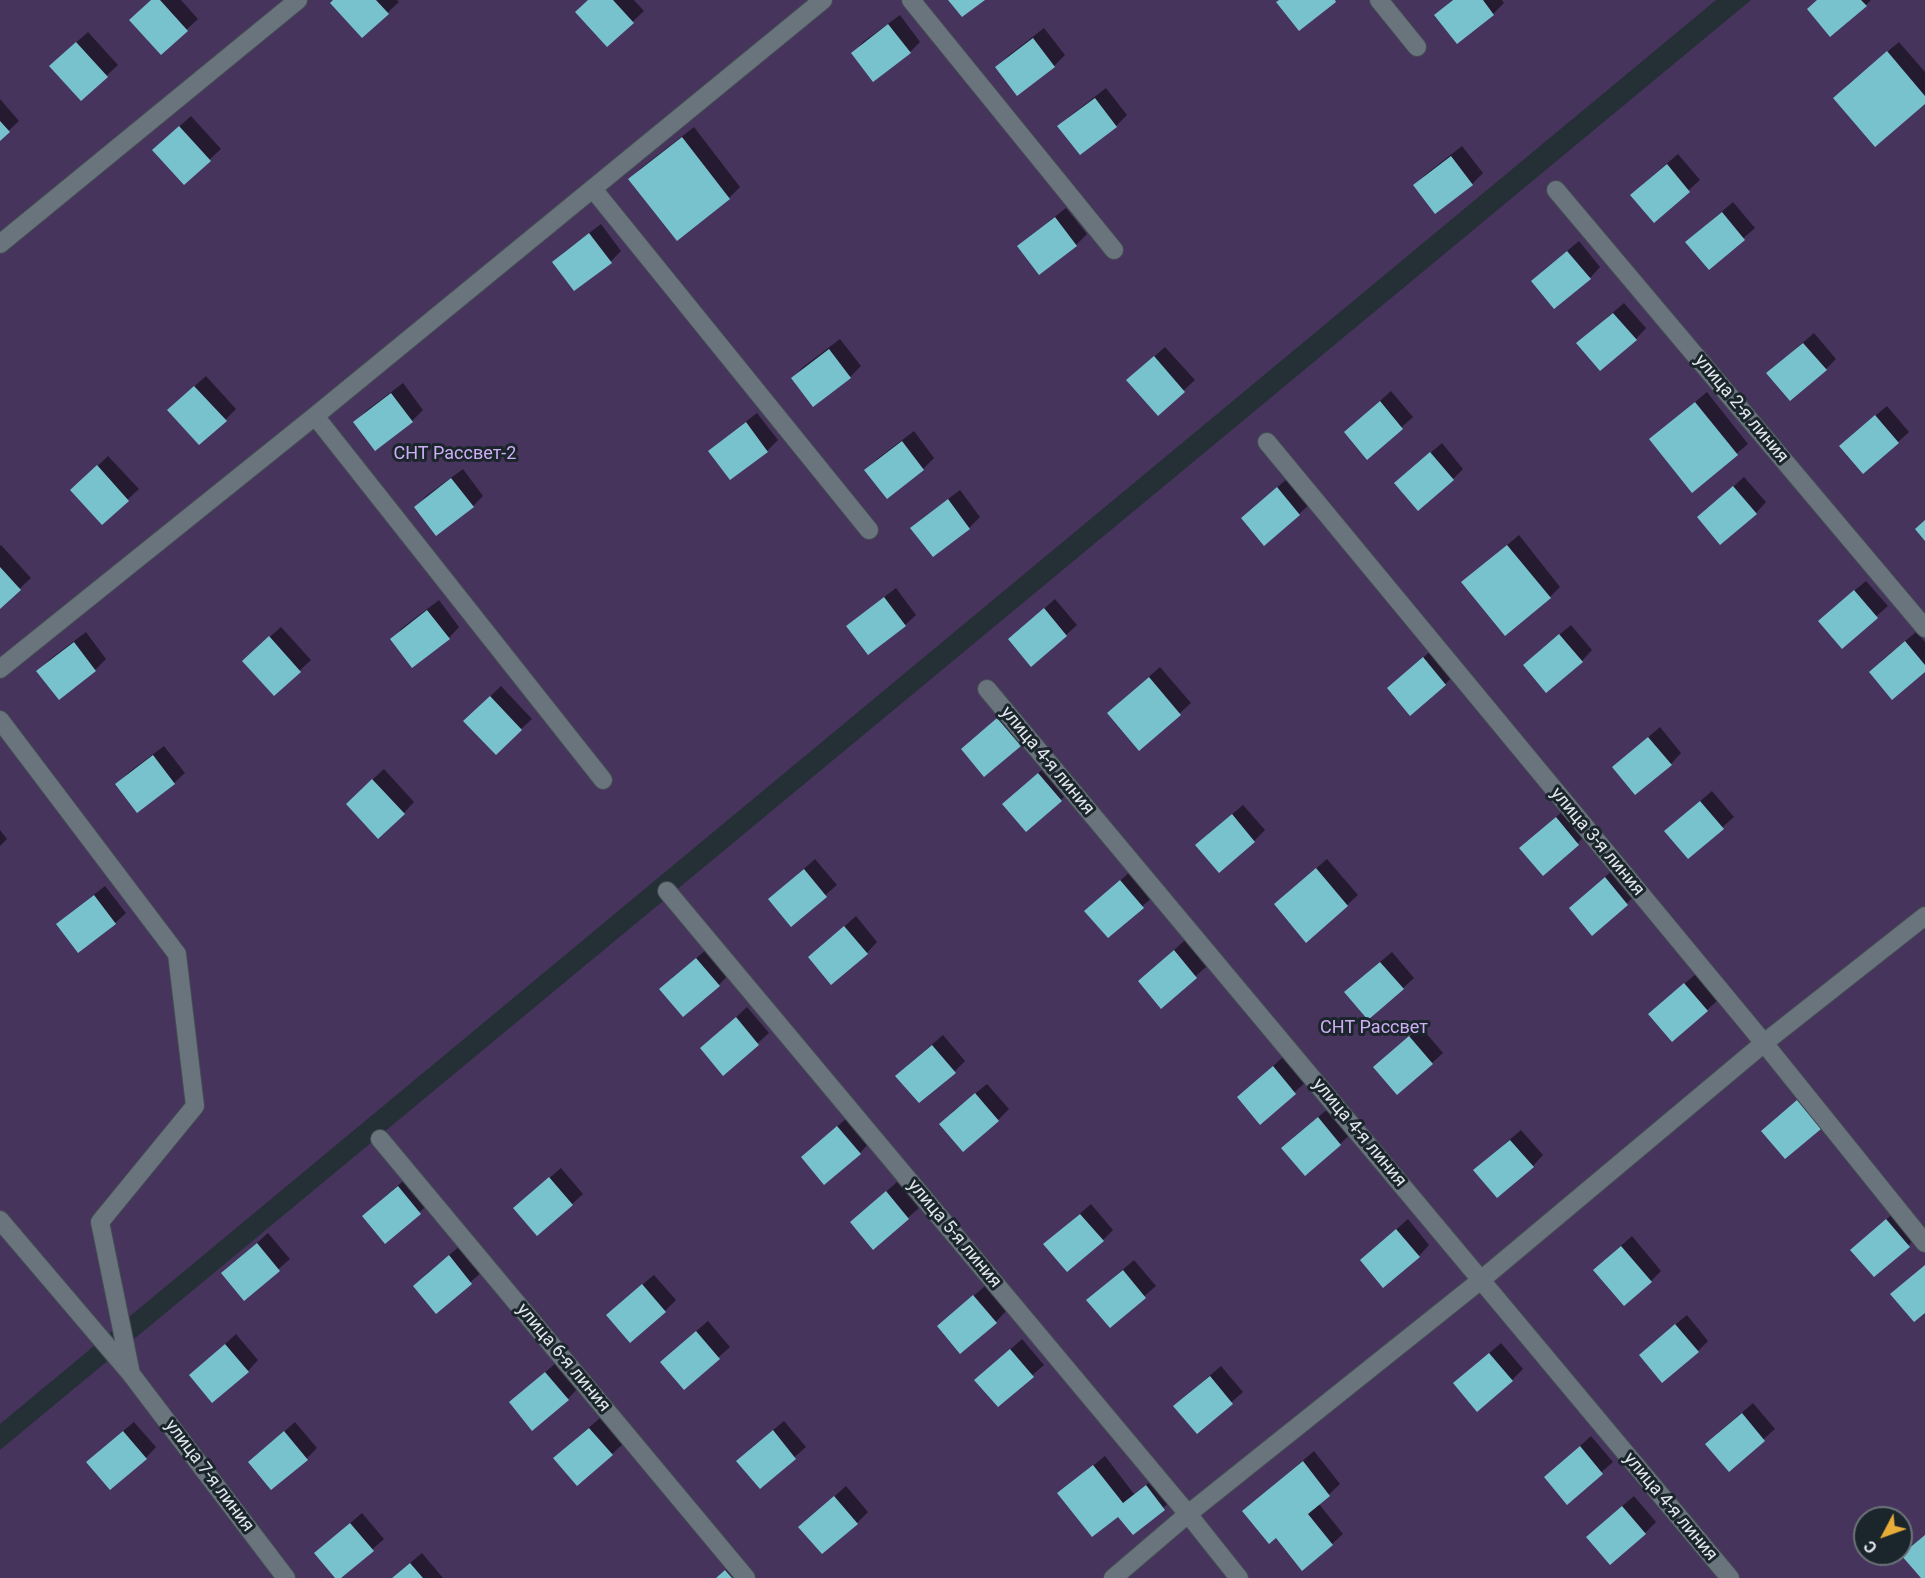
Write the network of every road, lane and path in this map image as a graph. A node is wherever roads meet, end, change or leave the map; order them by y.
1 (298, 0) edge
2 (823, 0) edge
3 (911, 0) edge
4 (1379, 0) edge
5 (1417, 47) dead end
6 (593, 189) junction
7 (1556, 190) dead end
8 (0, 244) edge
9 (1114, 250) dead end
10 (315, 416) junction
11 (1267, 442) dead end
12 (869, 530) dead end
13 (1925, 628) edge
14 (0, 669) edge
15 (987, 689) dead end
16 (0, 720) edge
17 (603, 780) dead end
18 (667, 891) dead end
19 (1925, 916) edge
20 (1764, 1043) junction
21 (380, 1139) dead end
22 (0, 1220) edge
23 (1925, 1243) edge
24 (1481, 1280) junction
25 (131, 1374) junction
26 (1188, 1514) junction
27 (286, 1578) edge
28 (746, 1578) edge
29 (1113, 1578) edge
30 (1239, 1578) edge
31 (1730, 1578) edge

1 - 8 street
2 - 6 street
3 - 9 street
4 - 5 street
6 - 10 street
6 - 12 street
7 - 13 street, улица 2-я линия
10 - 14 street
10 - 17 street
11 - 20 street, улица 3-я линия
15 - 24 street, улица 4-я линия
16 - 25 street
18 - 26 street, улица 5-я линия
19 - 20 street
20 - 23 street, улица 3-я линия
20 - 24 street
21 - 28 street, улица 6-я линия
22 - 25 street, улица 7-я линия
24 - 26 street
24 - 31 street, улица 4-я линия
25 - 27 street, улица 7-я линия
26 - 29 street
26 - 30 street, улица 5-я линия

